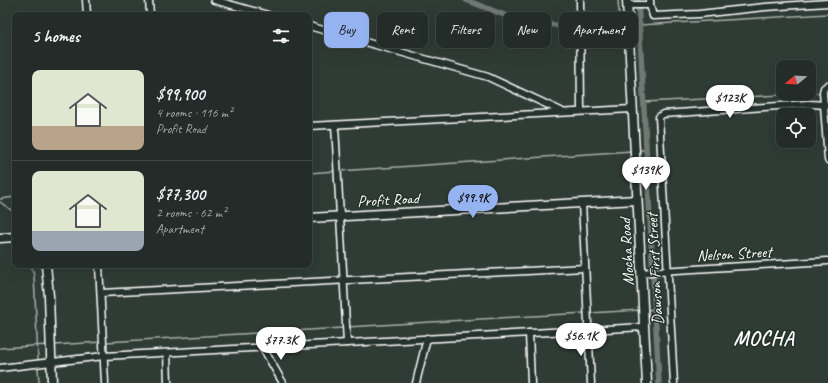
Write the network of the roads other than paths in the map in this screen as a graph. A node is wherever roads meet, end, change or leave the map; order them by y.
1 (86, 0) edge
2 (149, 0) edge
3 (214, 0) edge
4 (580, 0) edge
5 (650, 2) edge
6 (629, 3) edge
7 (828, 3) edge
8 (87, 12) edge
9 (150, 12) edge
10 (257, 12) edge
11 (312, 27) edge
12 (828, 86) edge
13 (826, 105) edge
14 (632, 109) junction
15 (582, 111) junction
16 (563, 112) junction
17 (335, 125) junction
18 (312, 126) edge
19 (828, 160) edge
20 (637, 200) junction
21 (582, 203) junction
22 (341, 216) junction
23 (312, 218) edge
24 (12, 237) edge
25 (0, 238) edge
26 (828, 261) edge
27 (46, 268) edge
28 (99, 268) edge
29 (585, 268) junction
30 (667, 270) junction
31 (644, 273) junction
32 (344, 280) junction
33 (100, 293) junction
34 (644, 327) junction
35 (588, 330) junction
36 (528, 333) junction
37 (427, 338) junction
38 (347, 343) junction
39 (263, 348) junction
40 (167, 353) junction
41 (104, 356) junction
42 (51, 362) junction
43 (0, 368) edge
44 (52, 383) edge
45 (105, 383) edge
46 (168, 383) edge
47 (283, 383) edge
48 (416, 383) edge
49 (531, 383) edge
50 (591, 383) edge
51 (647, 383) edge
52 (674, 383) edge

1 - 8 street
2 - 9 street
3 - 10 street
4 - 15 street
5 - 6 street
5 - 7 street
6 - 14 street, Mocha Road
11 - 16 street
12 - 13 street
13 - 19 street
13 - 30 street, Dawson First Street
14 - 15 street
14 - 20 street, Mocha Road
15 - 16 street
16 - 17 street
17 - 18 street
17 - 22 street
20 - 21 street, Profit Road
20 - 31 street, Mocha Road
21 - 22 street, Profit Road
21 - 29 street
22 - 23 street, Profit Road
22 - 32 street
24 - 25 street
26 - 30 street, Nelson Street
27 - 42 street
28 - 33 street
29 - 32 street
29 - 35 street
30 - 31 street, Nelson Street
30 - 52 street, Dawson First Street
31 - 34 street, Mocha Road
32 - 33 street
32 - 38 street
33 - 41 street
34 - 35 street
34 - 51 street, Mocha Road
35 - 36 street
35 - 50 street
36 - 37 street
36 - 49 street
37 - 38 street
37 - 48 street
38 - 39 street
39 - 40 street
39 - 47 street
40 - 41 street
40 - 46 street
41 - 42 street
41 - 45 street
42 - 43 street
42 - 44 street

